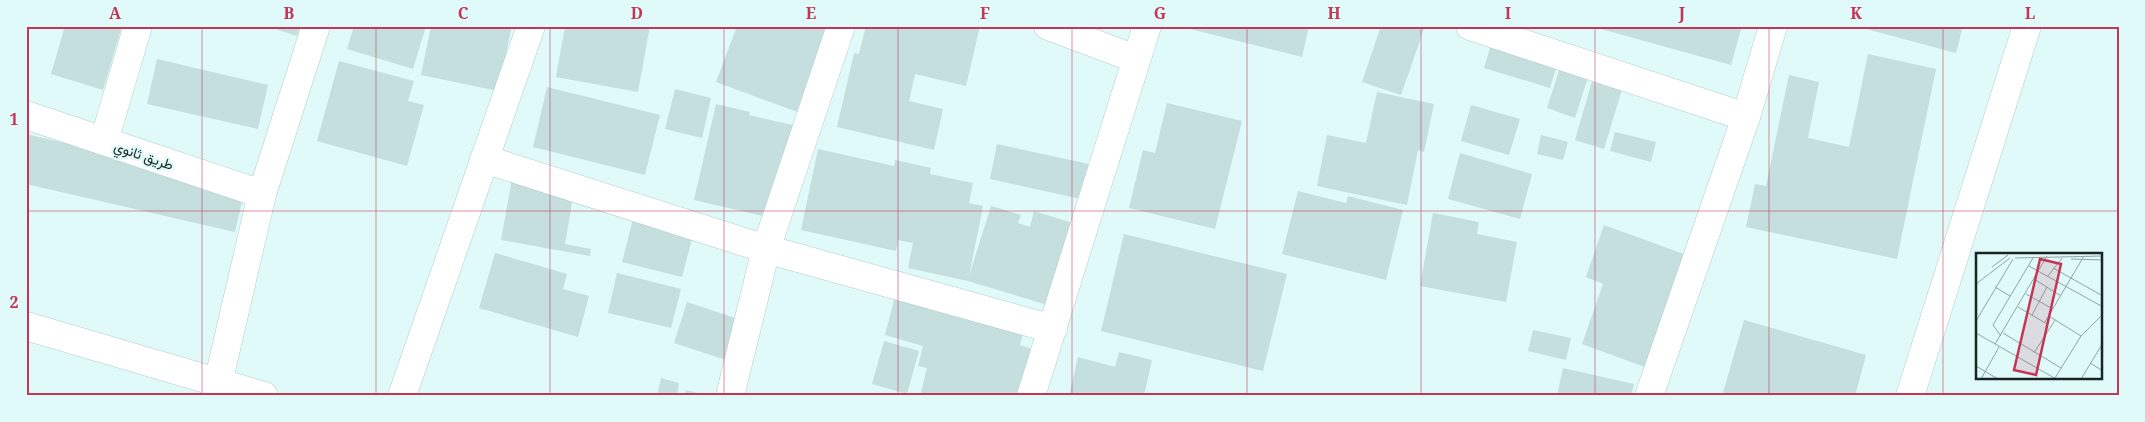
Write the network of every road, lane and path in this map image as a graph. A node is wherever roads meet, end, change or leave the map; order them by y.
1 (138, 26) edge
2 (316, 26) edge
3 (531, 26) edge
4 (841, 26) edge
5 (1048, 26) edge
6 (1147, 26) edge
7 (1470, 26) edge
8 (1773, 26) edge
9 (2027, 26) edge
10 (1136, 59) junction
11 (26, 115) edge
12 (1746, 117) junction
13 (104, 141) junction
14 (484, 160) junction
15 (262, 194) junction
16 (766, 249) junction
17 (26, 326) edge
18 (1053, 329) junction
19 (217, 389) edge
20 (264, 396) edge
21 (402, 396) edge
22 (730, 396) edge
23 (1031, 396) edge
24 (1649, 396) edge
25 (1910, 396) edge

1 - 13 street
2 - 15 street
3 - 14 street
4 - 16 street
5 - 10 street
6 - 10 street
7 - 12 street
8 - 12 street
9 - 25 street
10 - 18 street
11 - 13 street, طريق ثانوي
12 - 24 street
13 - 15 street, طريق ثانوي
14 - 16 street
14 - 21 street
15 - 19 street
16 - 18 street
16 - 22 street
17 - 19 street
18 - 23 street
19 - 20 street

